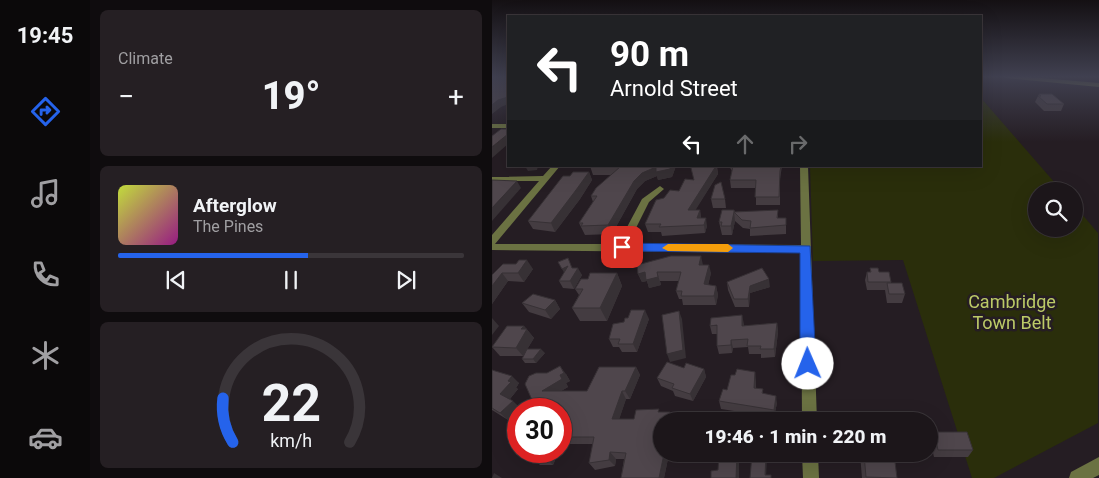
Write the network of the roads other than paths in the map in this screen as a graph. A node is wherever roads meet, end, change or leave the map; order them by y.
1 (507, 117) edge
2 (494, 126) edge
3 (507, 126) edge
4 (555, 167) edge
5 (804, 167) edge
6 (544, 178) junction
7 (492, 179) edge
8 (660, 190) dead end
9 (492, 242) edge
10 (492, 247) edge
11 (622, 247) junction
12 (805, 249) junction
13 (810, 412) edge
14 (810, 462) edge
15 (1098, 465) edge
16 (811, 478) edge
17 (1077, 478) edge

1 - 2 street
2 - 3 street
4 - 6 street
5 - 12 street
6 - 7 street
6 - 9 street
8 - 11 street
10 - 11 street
11 - 12 street
12 - 13 street
14 - 16 street
15 - 17 street

